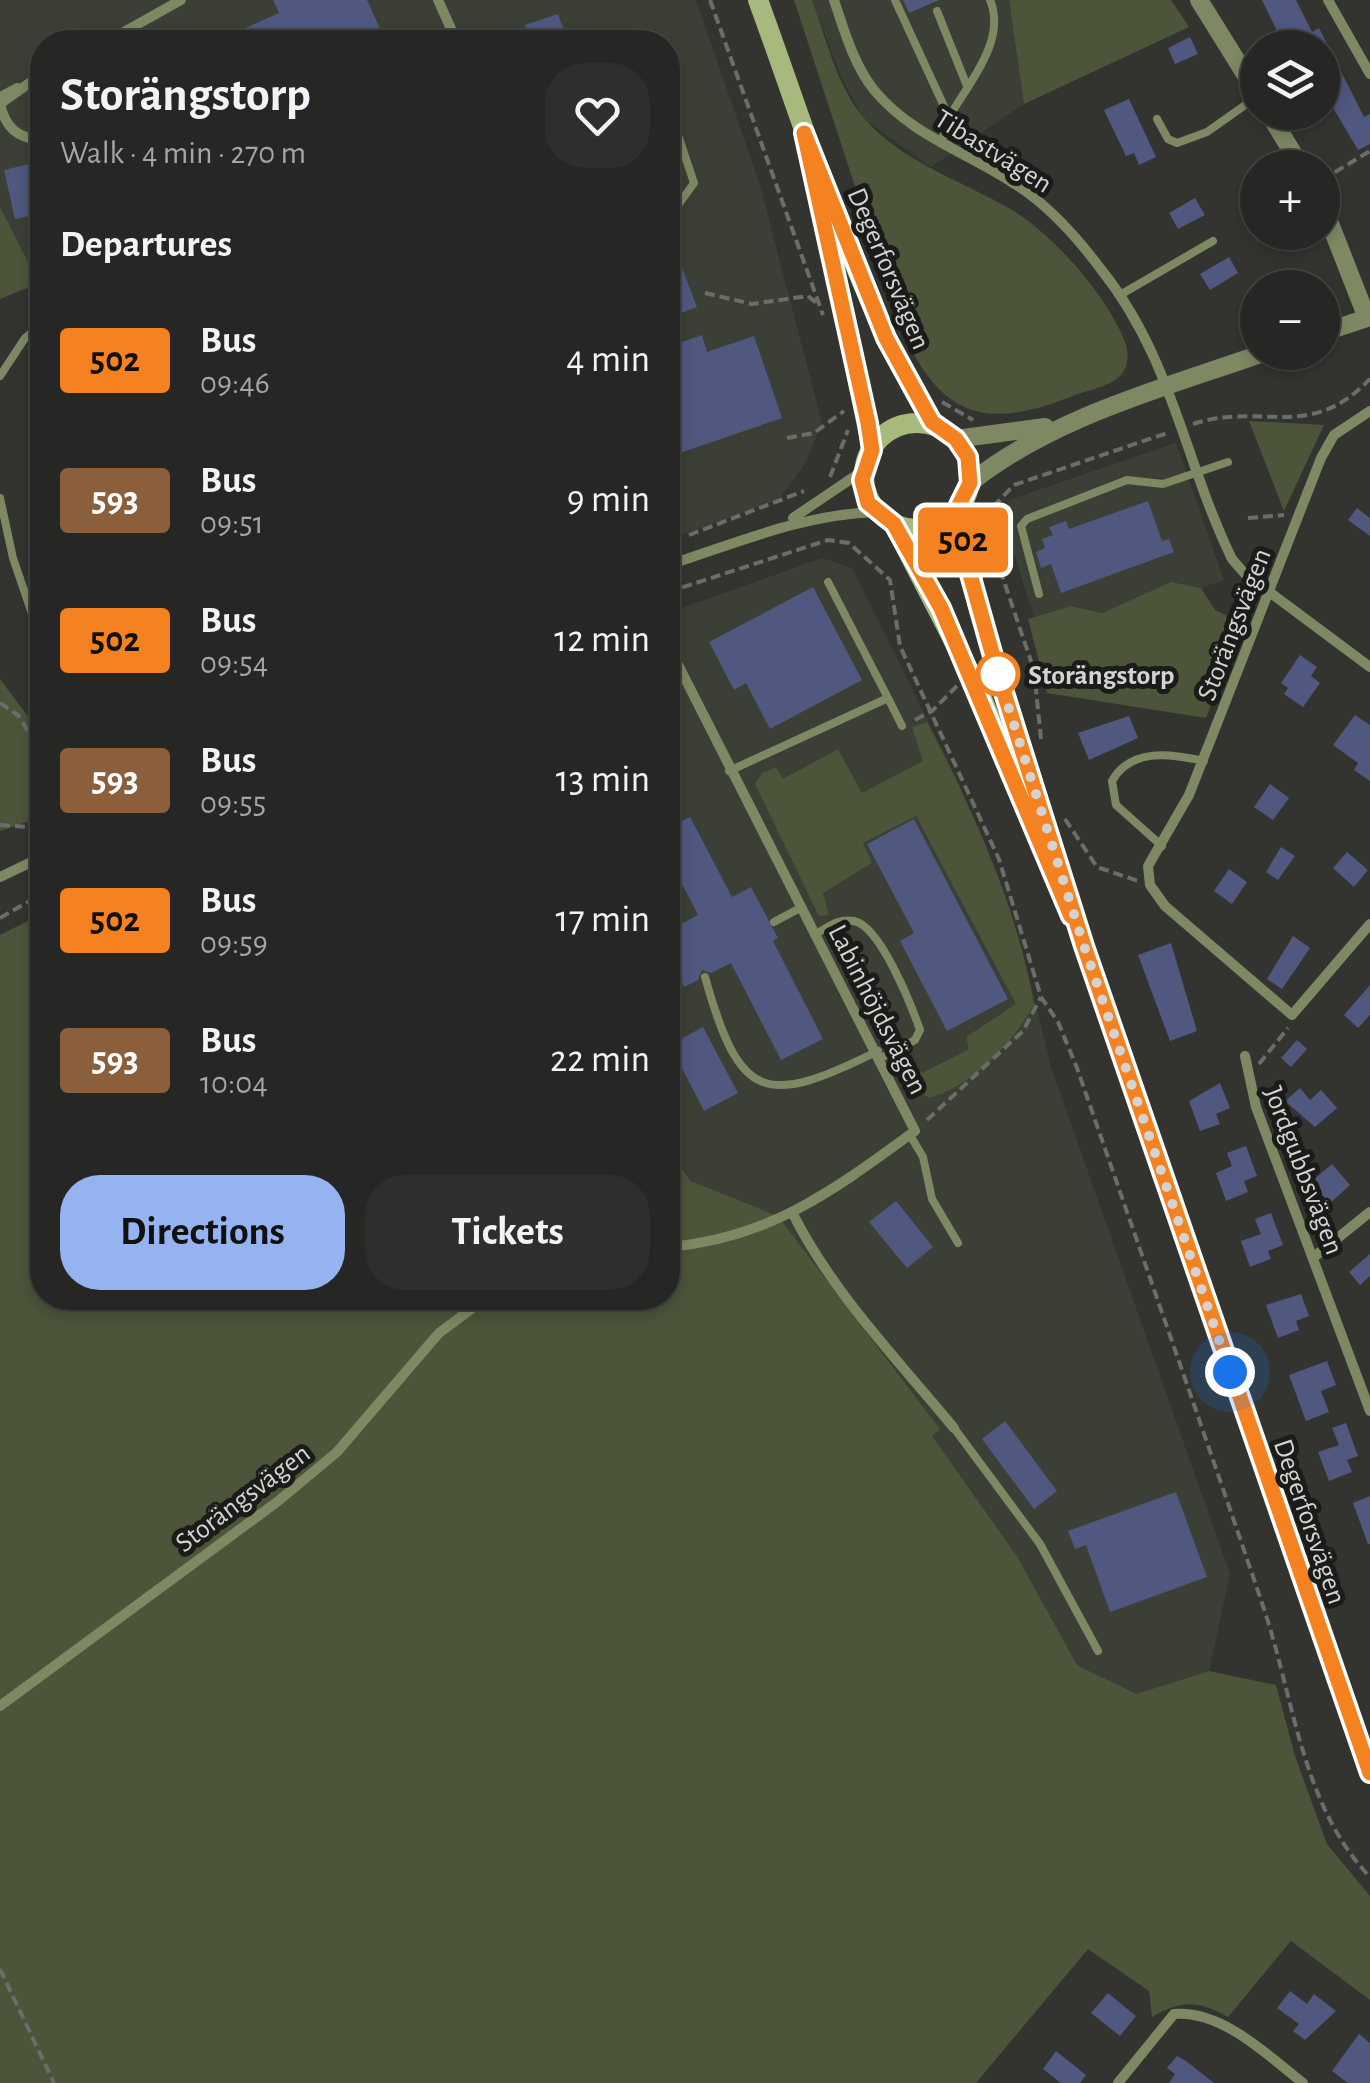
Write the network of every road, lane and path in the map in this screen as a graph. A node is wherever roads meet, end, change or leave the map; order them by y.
1 (181, 0) edge
2 (438, 0) edge
3 (710, 0) edge
4 (758, 0) edge
5 (834, 0) edge
6 (896, 0) edge
7 (990, 0) edge
8 (1199, 0) edge
9 (1328, 0) edge
10 (937, 11) dead end
11 (127, 30) edge
12 (452, 30) edge
13 (1240, 67) edge
14 (1370, 74) edge
15 (30, 80) edge
16 (967, 86) junction
17 (0, 101) edge
18 (1240, 109) edge
19 (949, 116) junction
20 (1157, 119) dead end
21 (804, 133) junction
22 (30, 139) edge
23 (680, 141) edge
24 (941, 143) junction
25 (1370, 152) edge
26 (1340, 170) edge
27 (680, 202) edge
28 (1213, 240) dead end
29 (1340, 248) edge
30 (706, 292) dead end
31 (1120, 295) junction
32 (820, 305) junction
33 (1368, 317) edge
34 (825, 322) dead end
35 (1340, 326) edge
36 (30, 334) edge
37 (1240, 361) edge
38 (0, 376) edge
39 (1169, 387) junction
40 (1370, 411) edge
41 (932, 422) junction
42 (1075, 422) junction
43 (787, 438) dead end
44 (956, 439) junction
45 (868, 460) junction
46 (1228, 462) dead end
47 (832, 471) junction
48 (1198, 473) junction
49 (820, 482) dead end
50 (832, 483) dead end
51 (970, 483) junction
52 (1014, 485) dead end
53 (809, 488) dead end
54 (0, 498) edge
55 (959, 505) junction
56 (874, 512) junction
57 (1299, 515) junction
58 (1248, 518) dead end
59 (894, 524) junction
60 (848, 526) dead end
61 (774, 528) junction
62 (688, 535) dead end
63 (1022, 539) junction
64 (849, 544) junction
65 (994, 551) junction
66 (680, 560) edge
67 (828, 582) dead end
68 (680, 588) edge
69 (1270, 589) junction
70 (1039, 594) dead end
71 (30, 608) edge
72 (1370, 667) edge
73 (680, 670) edge
74 (957, 682) dead end
75 (888, 698) junction
76 (0, 703) edge
77 (932, 712) junction
78 (902, 726) joint
79 (30, 734) edge
80 (1045, 756) dead end
81 (1204, 761) junction
82 (729, 772) junction
83 (1060, 812) dead end
84 (0, 825) edge
85 (30, 827) edge
86 (1162, 846) junction
87 (30, 863) edge
88 (0, 877) edge
89 (1150, 885) junction
90 (30, 901) edge
91 (802, 907) junction
92 (0, 918) edge
93 (774, 922) dead end
94 (1370, 924) edge
95 (816, 934) junction
96 (1084, 946) junction
97 (705, 977) dead end
98 (1041, 997) junction
99 (1292, 1015) junction
100 (879, 1055) junction
101 (1245, 1056) dead end
102 (1247, 1079) junction
103 (912, 1133) junction
104 (1370, 1212) edge
105 (793, 1214) junction
106 (958, 1243) dead end
107 (680, 1245) edge
108 (1314, 1257) junction
109 (471, 1310) edge
110 (1370, 1411) edge
111 (954, 1428) joint
112 (1098, 1652) dead end
113 (0, 1706) edge
114 (1370, 1773) edge
115 (1370, 1877) edge
116 (0, 1968) edge
117 (54, 2083) edge
118 (1118, 2083) edge
119 (1302, 2083) edge

1 - 11 street
2 - 12 street
3 - 32 path
4 - 21 main road, Degerforsvägen
5 - 24 street, Tibastvägen
6 - 19 lane
7 - 16 lane
8 - 13 street
9 - 14 street
10 - 16 lane
15 - 17 street
16 - 19 lane
17 - 22 street
18 - 20 lane
19 - 24 lane
21 - 41 main road, Degerforsvägen
21 - 45 main road, Degerforsvägen
23 - 27 lane
24 - 31 street, Tibastvägen
25 - 26 path
28 - 31 lane
29 - 33 street
30 - 32 path
31 - 39 street, Tibastvägen
32 - 34 path
33 - 35 street
36 - 38 lane
37 - 39 street
39 - 42 street
39 - 48 street, Tibastvägen
40 - 57 street, Storängsvägen
41 - 44 main road
41 - 45 main road
42 - 44 street
42 - 51 street
43 - 47 path
44 - 51 main road
45 - 56 main road
45 - 61 street
46 - 48 lane
47 - 49 path
47 - 50 path
48 - 63 lane
48 - 69 street, Tibastvägen
51 - 55 main road
52 - 65 path
53 - 62 path
54 - 71 lane
55 - 59 main road
55 - 96 main road, Degerforsvägen
56 - 59 main road
56 - 61 street
57 - 58 path
57 - 69 street, Storängsvägen
59 - 96 main road, Degerforsvägen
60 - 64 path
61 - 66 street
63 - 65 path
63 - 70 lane
64 - 68 path
64 - 77 path
65 - 80 path
67 - 75 lane
69 - 72 street, Tibastvägen
69 - 81 street, Storängsvägen
73 - 82 street, Labinhöjdsvägen
74 - 77 path
75 - 78 lane
75 - 82 lane
76 - 79 path
77 - 78 path
77 - 98 path
81 - 86 street, Storängsvägen
81 - 86 lane
82 - 91 street, Labinhöjdsvägen
83 - 89 path
84 - 85 path
86 - 89 street, Storängsvägen
87 - 88 street
89 - 99 street
90 - 92 path
91 - 93 lane
91 - 95 street, Labinhöjdsvägen
94 - 99 street
95 - 100 street, Labinhöjdsvägen
95 - 100 lane
96 - 114 main road, Degerforsvägen
97 - 100 lane
98 - 103 path
98 - 115 path
99 - 102 path
100 - 103 street, Labinhöjdsvägen
101 - 102 street, Jordgubbsvägen
102 - 108 street, Jordgubbsvägen
103 - 105 street, Labinhöjdsvägen
103 - 106 lane
104 - 108 street
105 - 107 street
105 - 111 street
108 - 110 street, Jordgubbsvägen
109 - 113 street, Storängsvägen
111 - 112 lane
116 - 117 path
118 - 119 street

